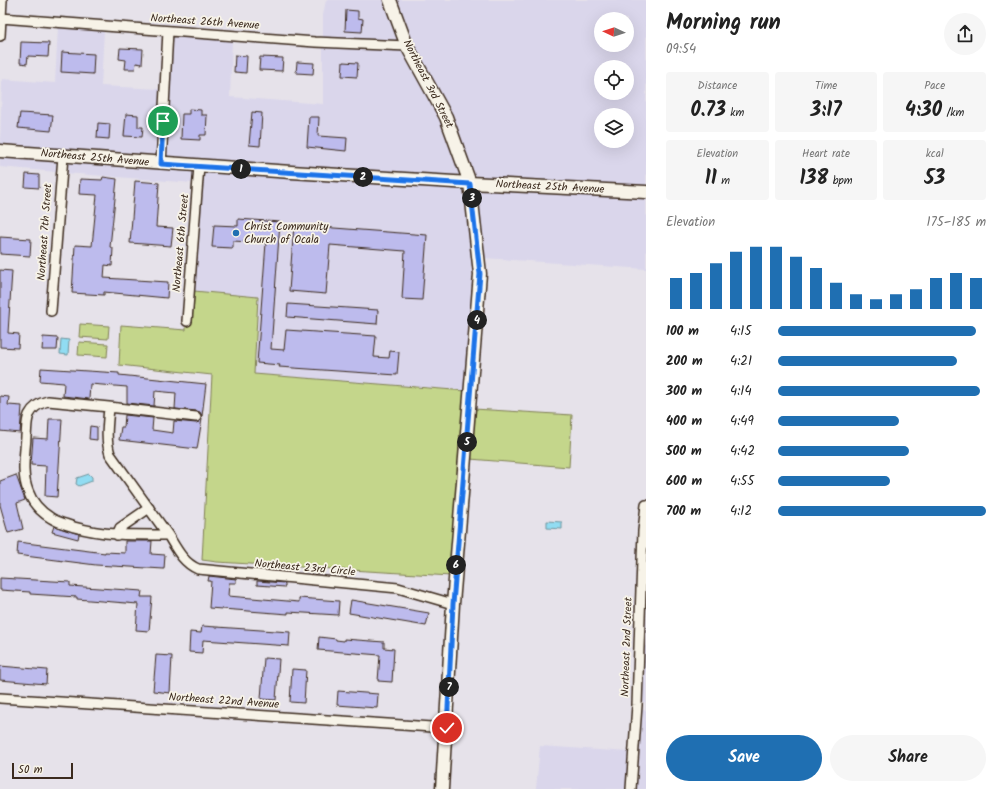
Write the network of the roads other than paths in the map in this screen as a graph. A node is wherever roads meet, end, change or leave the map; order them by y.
1 (2, 0) edge
2 (390, 0) edge
3 (1, 18) edge
4 (168, 31) junction
5 (0, 36) edge
6 (408, 46) junction
7 (0, 151) edge
8 (63, 156) junction
9 (161, 164) junction
10 (199, 166) junction
11 (470, 184) junction
12 (646, 192) edge
13 (51, 311) dead end
14 (187, 321) dead end
15 (110, 406) junction
16 (196, 417) dead end
17 (646, 506) edge
18 (149, 508) junction
19 (117, 535) junction
20 (168, 535) junction
21 (453, 604) junction
22 (0, 698) edge
23 (642, 706) edge
24 (447, 728) junction
25 (442, 789) edge
26 (631, 789) edge

1 - 3 street
2 - 6 street, Northeast 3rd Street
3 - 4 street, Northeast 26th Avenue
3 - 5 street
4 - 6 street, Northeast 26th Avenue
4 - 9 street
6 - 11 street, Northeast 3rd Street
7 - 8 street, Northeast 25th Avenue
8 - 9 street, Northeast 25th Avenue
8 - 13 street, Northeast 7th Street
9 - 10 street, Northeast 25th Avenue
10 - 11 street, Northeast 25th Avenue
10 - 14 street, Northeast 6th Street
11 - 12 street, Northeast 25th Avenue
11 - 21 street, Northeast 3rd Street
15 - 16 street
15 - 18 street, Northeast 23rd Circle
15 - 19 street
17 - 23 street, Northeast 2nd Street
18 - 19 street
18 - 20 street, Northeast 23rd Circle
19 - 20 street
20 - 21 street, Northeast 23rd Circle
21 - 24 street, Northeast 3rd Street
22 - 24 street, Northeast 22nd Avenue
23 - 26 street, Northeast 2nd Street
24 - 25 street, Northeast 3rd Street

